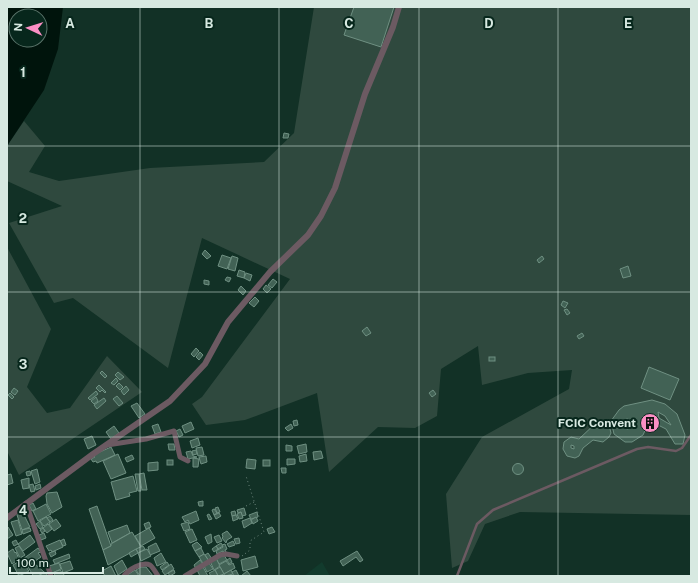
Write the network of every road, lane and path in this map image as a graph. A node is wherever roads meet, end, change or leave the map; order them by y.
1 (399, 7) edge
2 (691, 434) edge
3 (107, 445) junction
4 (188, 461) dead end
5 (246, 476) dead end
6 (254, 502) junction
7 (26, 503) junction
8 (246, 506) dead end
9 (7, 518) edge
10 (237, 556) joint
11 (51, 576) edge
12 (124, 576) edge
13 (158, 576) edge
14 (185, 576) edge
15 (457, 576) edge

1 - 3 street
2 - 15 lane
3 - 4 street
3 - 7 street
5 - 6 path
6 - 8 path
6 - 10 path
7 - 9 street
7 - 11 street
10 - 14 street
12 - 13 street

